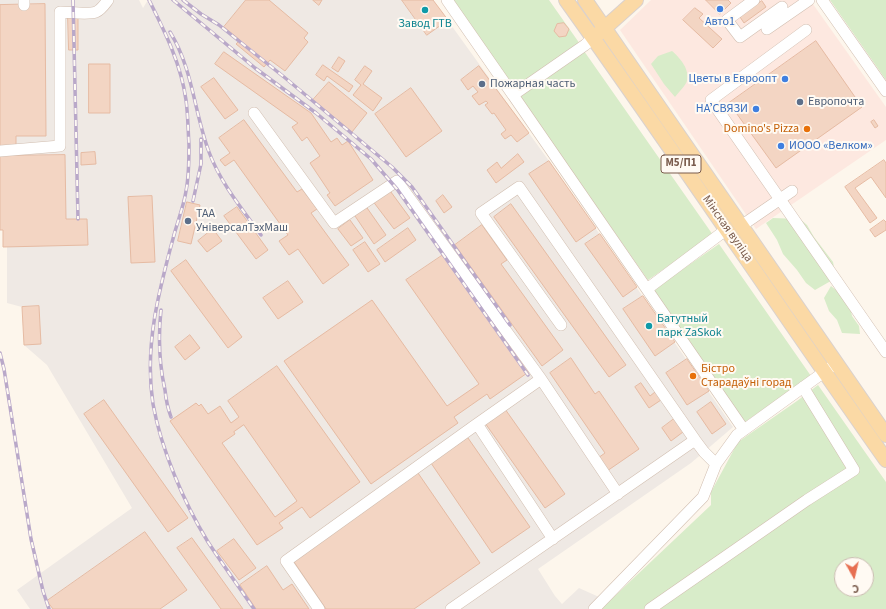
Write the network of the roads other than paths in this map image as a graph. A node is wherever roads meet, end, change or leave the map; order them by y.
1 (108, 0) edge
2 (447, 0) edge
3 (566, 0) edge
4 (584, 0) edge
5 (636, 0) edge
6 (754, 0) edge
7 (808, 0) edge
8 (822, 0) edge
9 (782, 7) edge
10 (605, 29) junction
11 (766, 29) dead end
12 (806, 30) dead end
13 (593, 38) junction
14 (886, 91) edge
15 (513, 95) junction
16 (254, 113) dead end
17 (0, 151) edge
18 (792, 191) dead end
19 (780, 200) junction
20 (741, 226) junction
21 (727, 229) junction
22 (647, 289) junction
23 (802, 314) junction
24 (791, 323) junction
25 (561, 325) dead end
26 (886, 352) edge
27 (836, 363) junction
28 (824, 372) junction
29 (541, 379) junction
30 (803, 387) junction
31 (477, 424) junction
32 (744, 430) junction
33 (886, 435) edge
34 (695, 440) junction
35 (886, 460) edge
36 (716, 464) junction
37 (618, 494) junction
38 (553, 539) junction
39 (319, 609) edge
40 (451, 609) edge
41 (594, 609) edge
42 (650, 609) edge

1 - 17 street
2 - 15 street
3 - 13 main road, Мінская вуліца / М5/П1
4 - 10 main road, Мінская вуліца / М5/П1
5 - 10 main road
6 - 9 street
7 - 9 street
8 - 14 street
9 - 11 street
10 - 13 main road
10 - 20 main road, Мінская вуліца / М5/П1
12 - 19 street
13 - 15 street
13 - 21 main road, Мінская вуліца / М5/П1
15 - 22 street
16 - 29 street
18 - 19 street
19 - 20 street
19 - 26 street
20 - 23 main road, Мінская вуліца / М5/П1
21 - 22 street
21 - 24 main road, Мінская вуліца / М5/П1
22 - 32 street
23 - 24 main road
23 - 27 main road, Мінская вуліца / М5/П1
24 - 28 main road, Мінская вуліца / М5/П1
25 - 34 street
27 - 28 street
27 - 33 main road, Мінская вуліца / М5/П1
28 - 30 street
28 - 35 main road, Мінская вуліца / М5/П1
29 - 31 street
29 - 37 street
30 - 32 street
30 - 42 street
31 - 38 street
31 - 39 street
32 - 36 street
34 - 36 street
34 - 37 street
36 - 41 street
37 - 38 street
38 - 40 street

